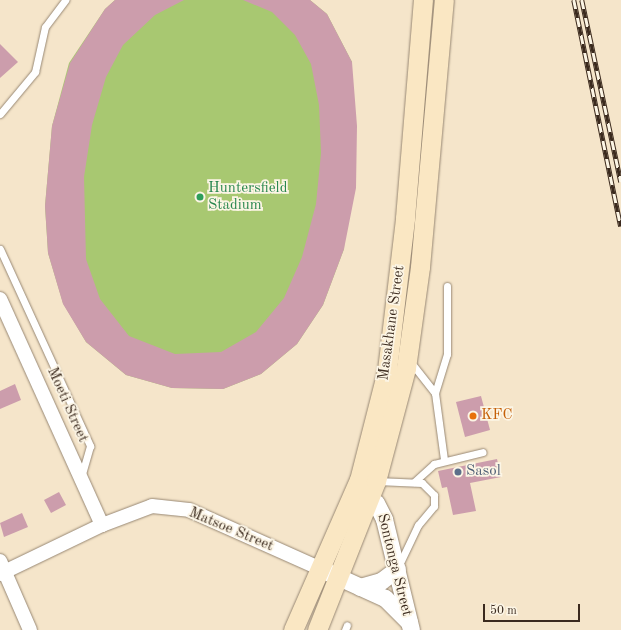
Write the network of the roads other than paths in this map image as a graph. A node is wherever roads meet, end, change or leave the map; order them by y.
1 (65, 0) edge
2 (422, 0) edge
3 (444, 0) edge
4 (0, 114) edge
5 (0, 249) edge
6 (447, 286) dead end
7 (0, 299) edge
8 (399, 356) junction
9 (435, 393) junction
10 (483, 452) dead end
11 (444, 460) junction
12 (80, 476) junction
13 (376, 481) junction
14 (414, 482) junction
15 (362, 495) junction
16 (102, 524) junction
17 (2, 569) edge
18 (397, 569) junction
19 (321, 570) junction
20 (338, 579) junction
21 (360, 587) junction
22 (410, 626) edge
23 (30, 630) edge
24 (293, 630) edge
25 (317, 630) edge

1 - 4 lane
2 - 8 main road, Masakhane Street
3 - 8 main road, Masakhane Street
5 - 12 lane
6 - 9 lane
7 - 12 street, Moeti Street
8 - 9 lane
8 - 13 main road, Masakhane Street
8 - 15 main road, Masakhane Street
9 - 11 lane
10 - 11 lane
11 - 14 lane
12 - 16 street, Moeti Street
13 - 14 lane
13 - 15 main road, Masakhane Street
14 - 18 lane
15 - 18 street, Sontonga Street
15 - 19 main road, Masakhane Street
15 - 20 main road, Masakhane Street
16 - 17 street, Matsoe Street
16 - 19 street, Matsoe Street
17 - 23 street
18 - 21 street
18 - 22 street, Sontonga Street
19 - 20 street, Matsoe Street
19 - 24 main road, Masakhane Street
20 - 21 street, Matsoe Street
20 - 25 main road, Masakhane Street
21 - 22 street, Matsoe Street

